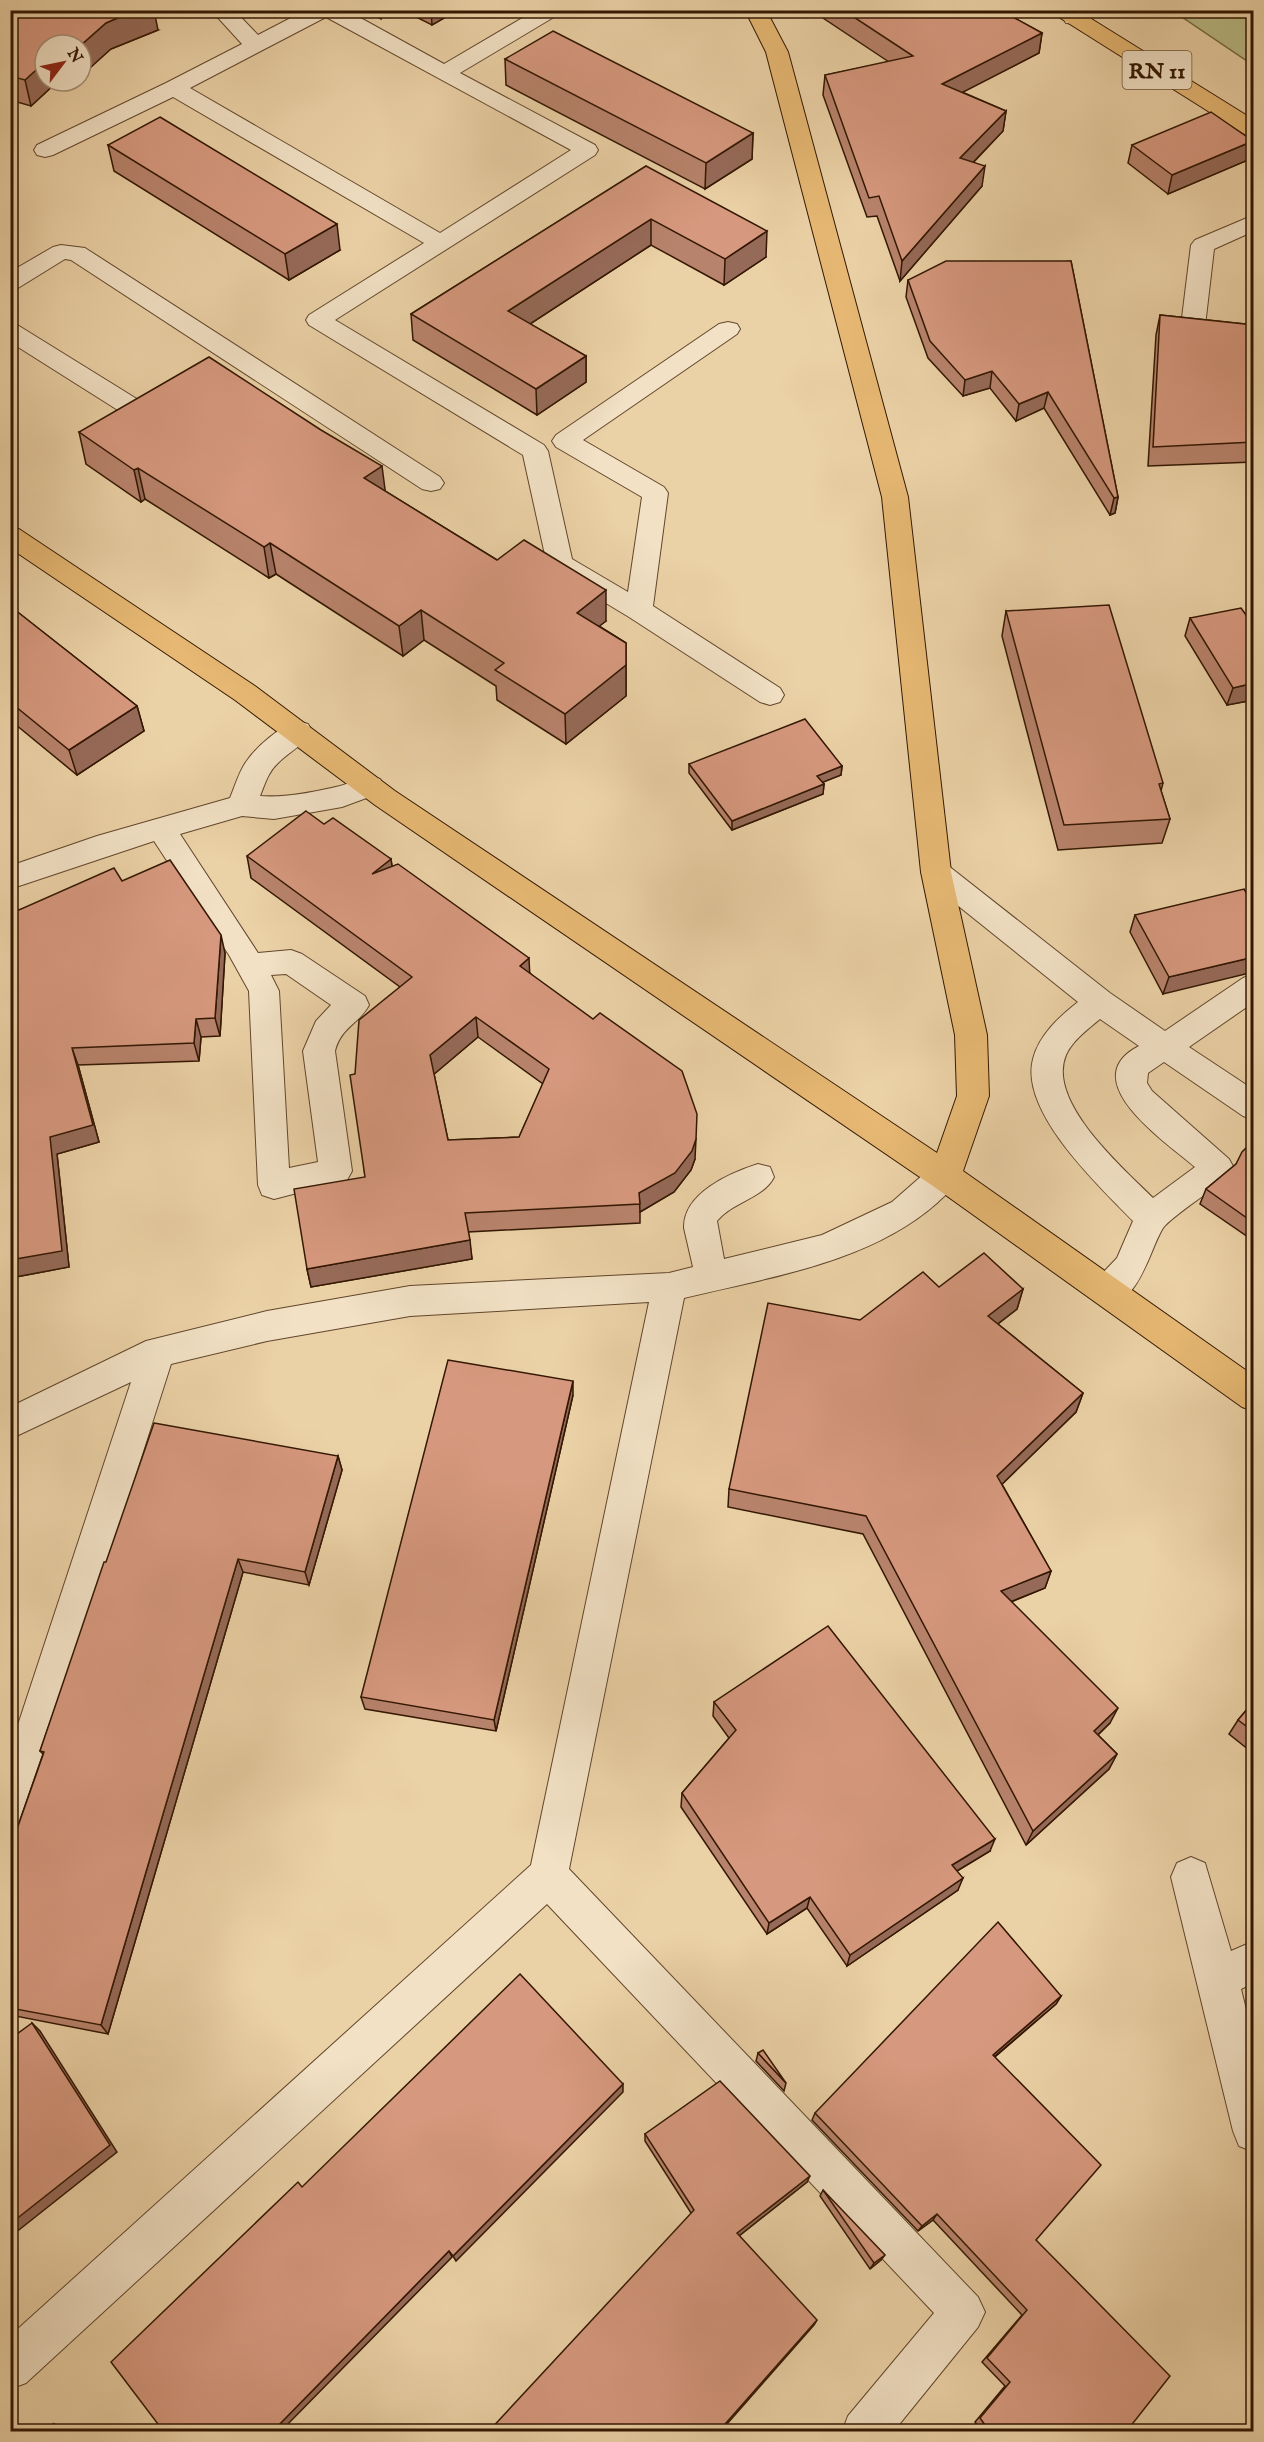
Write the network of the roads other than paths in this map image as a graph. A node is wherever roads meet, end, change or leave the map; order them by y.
1 (221, 10) edge
2 (323, 10) edge
3 (329, 10) edge
4 (552, 10) edge
5 (755, 10) edge
6 (1075, 13) edge
7 (256, 45) junction
8 (444, 73) junction
9 (174, 88) junction
10 (1254, 130) edge
11 (45, 150) dead end
12 (1254, 222) edge
13 (441, 243) junction
14 (10, 283) edge
15 (1194, 326) edge
16 (728, 329) dead end
17 (10, 331) edge
18 (190, 389) edge
19 (566, 441) junction
20 (535, 451) junction
21 (431, 483) dead end
22 (10, 535) edge
23 (639, 610) junction
24 (770, 695) dead end
25 (298, 731) junction
26 (370, 786) junction
27 (242, 805) junction
28 (162, 830) junction
29 (936, 872) junction
30 (10, 878) edge
31 (252, 965) junction
32 (1254, 986) edge
33 (1099, 1002) junction
34 (1165, 1047) junction
35 (1254, 1107) edge
36 (945, 1176) junction
37 (758, 1177) dead end
38 (1151, 1218) junction
39 (712, 1276) junction
40 (669, 1287) junction
41 (1107, 1291) junction
42 (158, 1352) junction
43 (1254, 1396) edge
44 (10, 1424) edge
45 (10, 1809) edge
46 (548, 1876) junction
47 (1191, 1877) dead end
48 (1254, 1961) edge
49 (1218, 1979) junction
50 (1254, 2131) edge
51 (10, 2367) edge
52 (864, 2432) edge

1 - 7 street
2 - 7 street
3 - 8 street
4 - 8 street
5 - 29 main road
6 - 10 main road, RN 11
7 - 9 street
8 - 13 street
9 - 11 street
9 - 13 street
12 - 15 street
13 - 20 street
14 - 21 street
16 - 19 street
17 - 18 street
19 - 20 street
19 - 23 street
20 - 23 street
22 - 25 main road
23 - 24 street
25 - 26 main road
25 - 27 street
26 - 27 street
26 - 36 main road
27 - 28 street
28 - 30 street
28 - 31 street
29 - 33 street
29 - 36 main road
31 - 31 street
32 - 34 street
33 - 34 street
33 - 38 street
34 - 35 street
34 - 38 street
36 - 39 street
36 - 41 main road
37 - 39 street
38 - 41 street
39 - 40 street
40 - 42 street
40 - 46 street
41 - 43 main road
42 - 44 street
42 - 45 street
46 - 51 street
46 - 52 street
47 - 49 street
48 - 49 street
49 - 50 street

